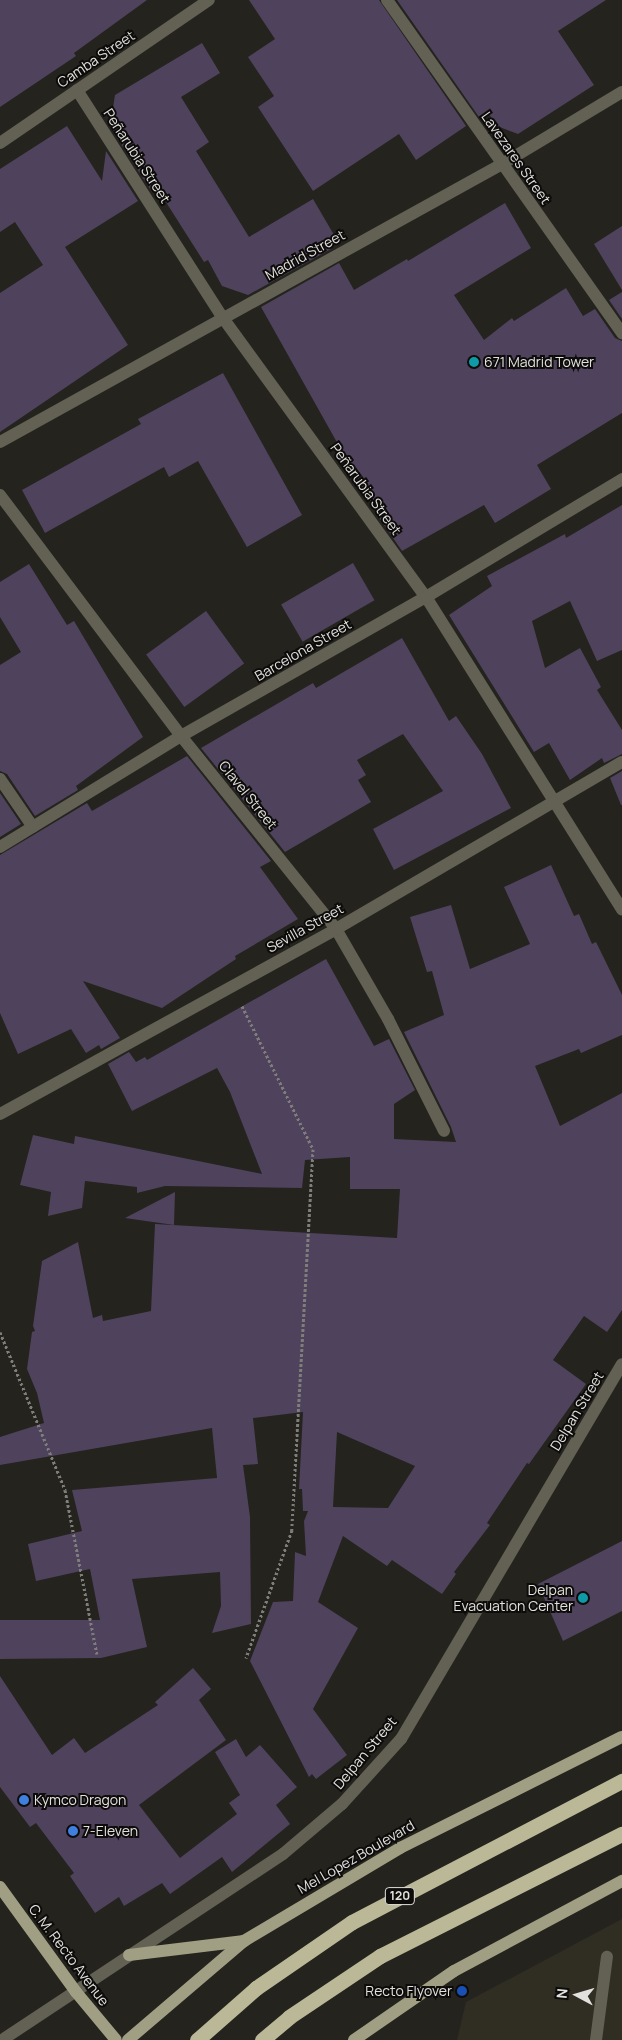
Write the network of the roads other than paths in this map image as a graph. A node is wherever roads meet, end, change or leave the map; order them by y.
1 (209, 0) edge
2 (386, 0) edge
3 (77, 90) junction
4 (622, 92) edge
5 (0, 143) edge
6 (502, 164) junction
7 (223, 318) junction
8 (622, 333) edge
9 (0, 442) edge
10 (622, 479) edge
11 (0, 496) edge
12 (426, 597) junction
13 (182, 736) junction
14 (622, 762) edge
15 (0, 779) edge
16 (556, 802) junction
17 (33, 827) junction
18 (0, 847) edge
19 (622, 910) edge
20 (336, 929) junction
21 (0, 1114) edge
22 (444, 1131) dead end
23 (622, 1364) edge
24 (622, 1737) edge
25 (622, 1782) edge
26 (622, 1834) edge
27 (622, 1881) edge
28 (0, 1887) edge
29 (244, 1942) junction
30 (129, 1954) junction
31 (607, 1957) dead end
32 (76, 1992) junction
33 (2, 2040) edge
34 (116, 2040) edge
35 (128, 2040) edge
36 (197, 2040) edge
37 (262, 2040) edge
38 (354, 2040) edge
39 (596, 2040) edge

1 - 3 street, Camba Street
2 - 6 street, Lavezares Street
3 - 5 street, Camba Street
3 - 7 street, Peñarubia Street
4 - 6 street, Madrid Street
6 - 7 street, Madrid Street
6 - 8 street, Lavezares Street
7 - 9 street, Madrid Street
7 - 12 street, Peñarubia Street
10 - 12 street, Barcelona Street
11 - 13 street, Clavel Street
12 - 13 street, Barcelona Street
12 - 16 street, Peñarubia Street
13 - 17 street, Barcelona Street
13 - 20 street, Clavel Street
14 - 16 street, Sevilla Street
15 - 17 street
16 - 19 street, Peñarubia Street
16 - 20 street, Sevilla Street
17 - 18 street, Barcelona Street
20 - 21 street, Sevilla Street
20 - 22 street, Clavel Street
23 - 30 street, Delpan Street
24 - 29 main road, Mel Lopez Boulevard
25 - 36 highway, 120
26 - 37 highway
27 - 38 main road
28 - 32 main road, C. M. Recto Avenue
29 - 30 main road
29 - 35 main road, Mel Lopez Boulevard
30 - 32 street, Delpan Street
31 - 39 street
32 - 33 street, Delpan Street
32 - 34 main road, C. M. Recto Avenue

